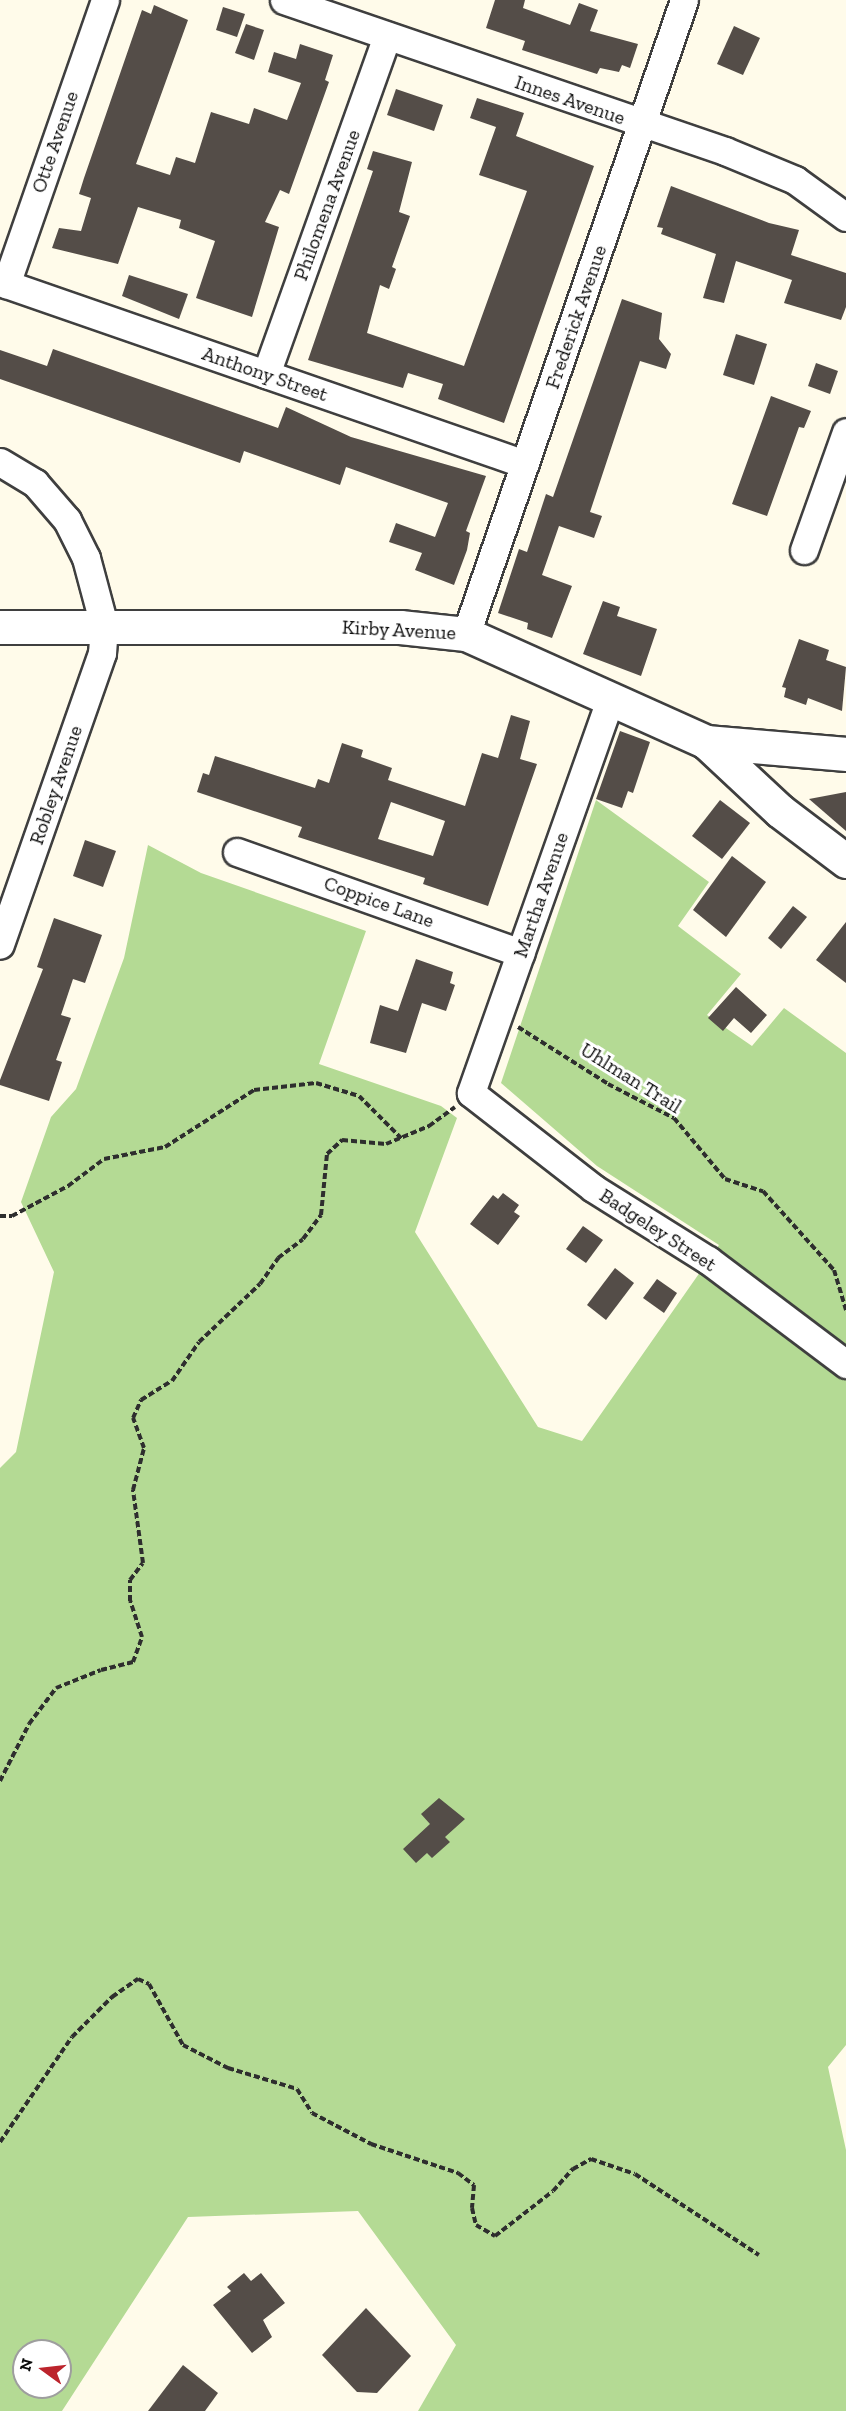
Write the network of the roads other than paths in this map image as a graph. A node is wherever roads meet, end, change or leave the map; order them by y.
1 (105, 0) edge
2 (284, 0) edge
3 (684, 0) edge
4 (387, 36) junction
5 (642, 126) junction
6 (846, 217) edge
7 (6, 284) joint
8 (266, 374) junction
9 (846, 432) edge
10 (0, 462) edge
11 (525, 464) junction
12 (804, 550) dead end
13 (104, 625) junction
14 (0, 627) edge
15 (466, 634) junction
16 (611, 698) junction
17 (706, 742) junction
18 (846, 754) edge
19 (237, 852) dead end
20 (846, 861) edge
21 (0, 945) edge
22 (521, 952) junction
23 (471, 1093) joint
24 (846, 1364) edge

1 - 7 street, Otte Avenue
2 - 4 street, Innes Avenue
3 - 5 street, Frederick Avenue
4 - 5 street, Innes Avenue
4 - 8 street, Philomena Avenue
5 - 6 street, Innes Avenue
5 - 11 street, Frederick Avenue
7 - 8 street, Anthony Street
8 - 11 street, Anthony Street
9 - 12 street
10 - 13 street
11 - 15 street, Frederick Avenue
13 - 14 street, Kirby Avenue
13 - 15 street, Kirby Avenue
13 - 21 street, Robley Avenue
15 - 16 street, Kirby Avenue
16 - 17 street, Kirby Avenue
16 - 22 street, Martha Avenue
17 - 18 street, Kirby Avenue
17 - 20 street
19 - 22 street, Coppice Lane
22 - 23 street, Martha Avenue
23 - 24 street, Badgeley Street

